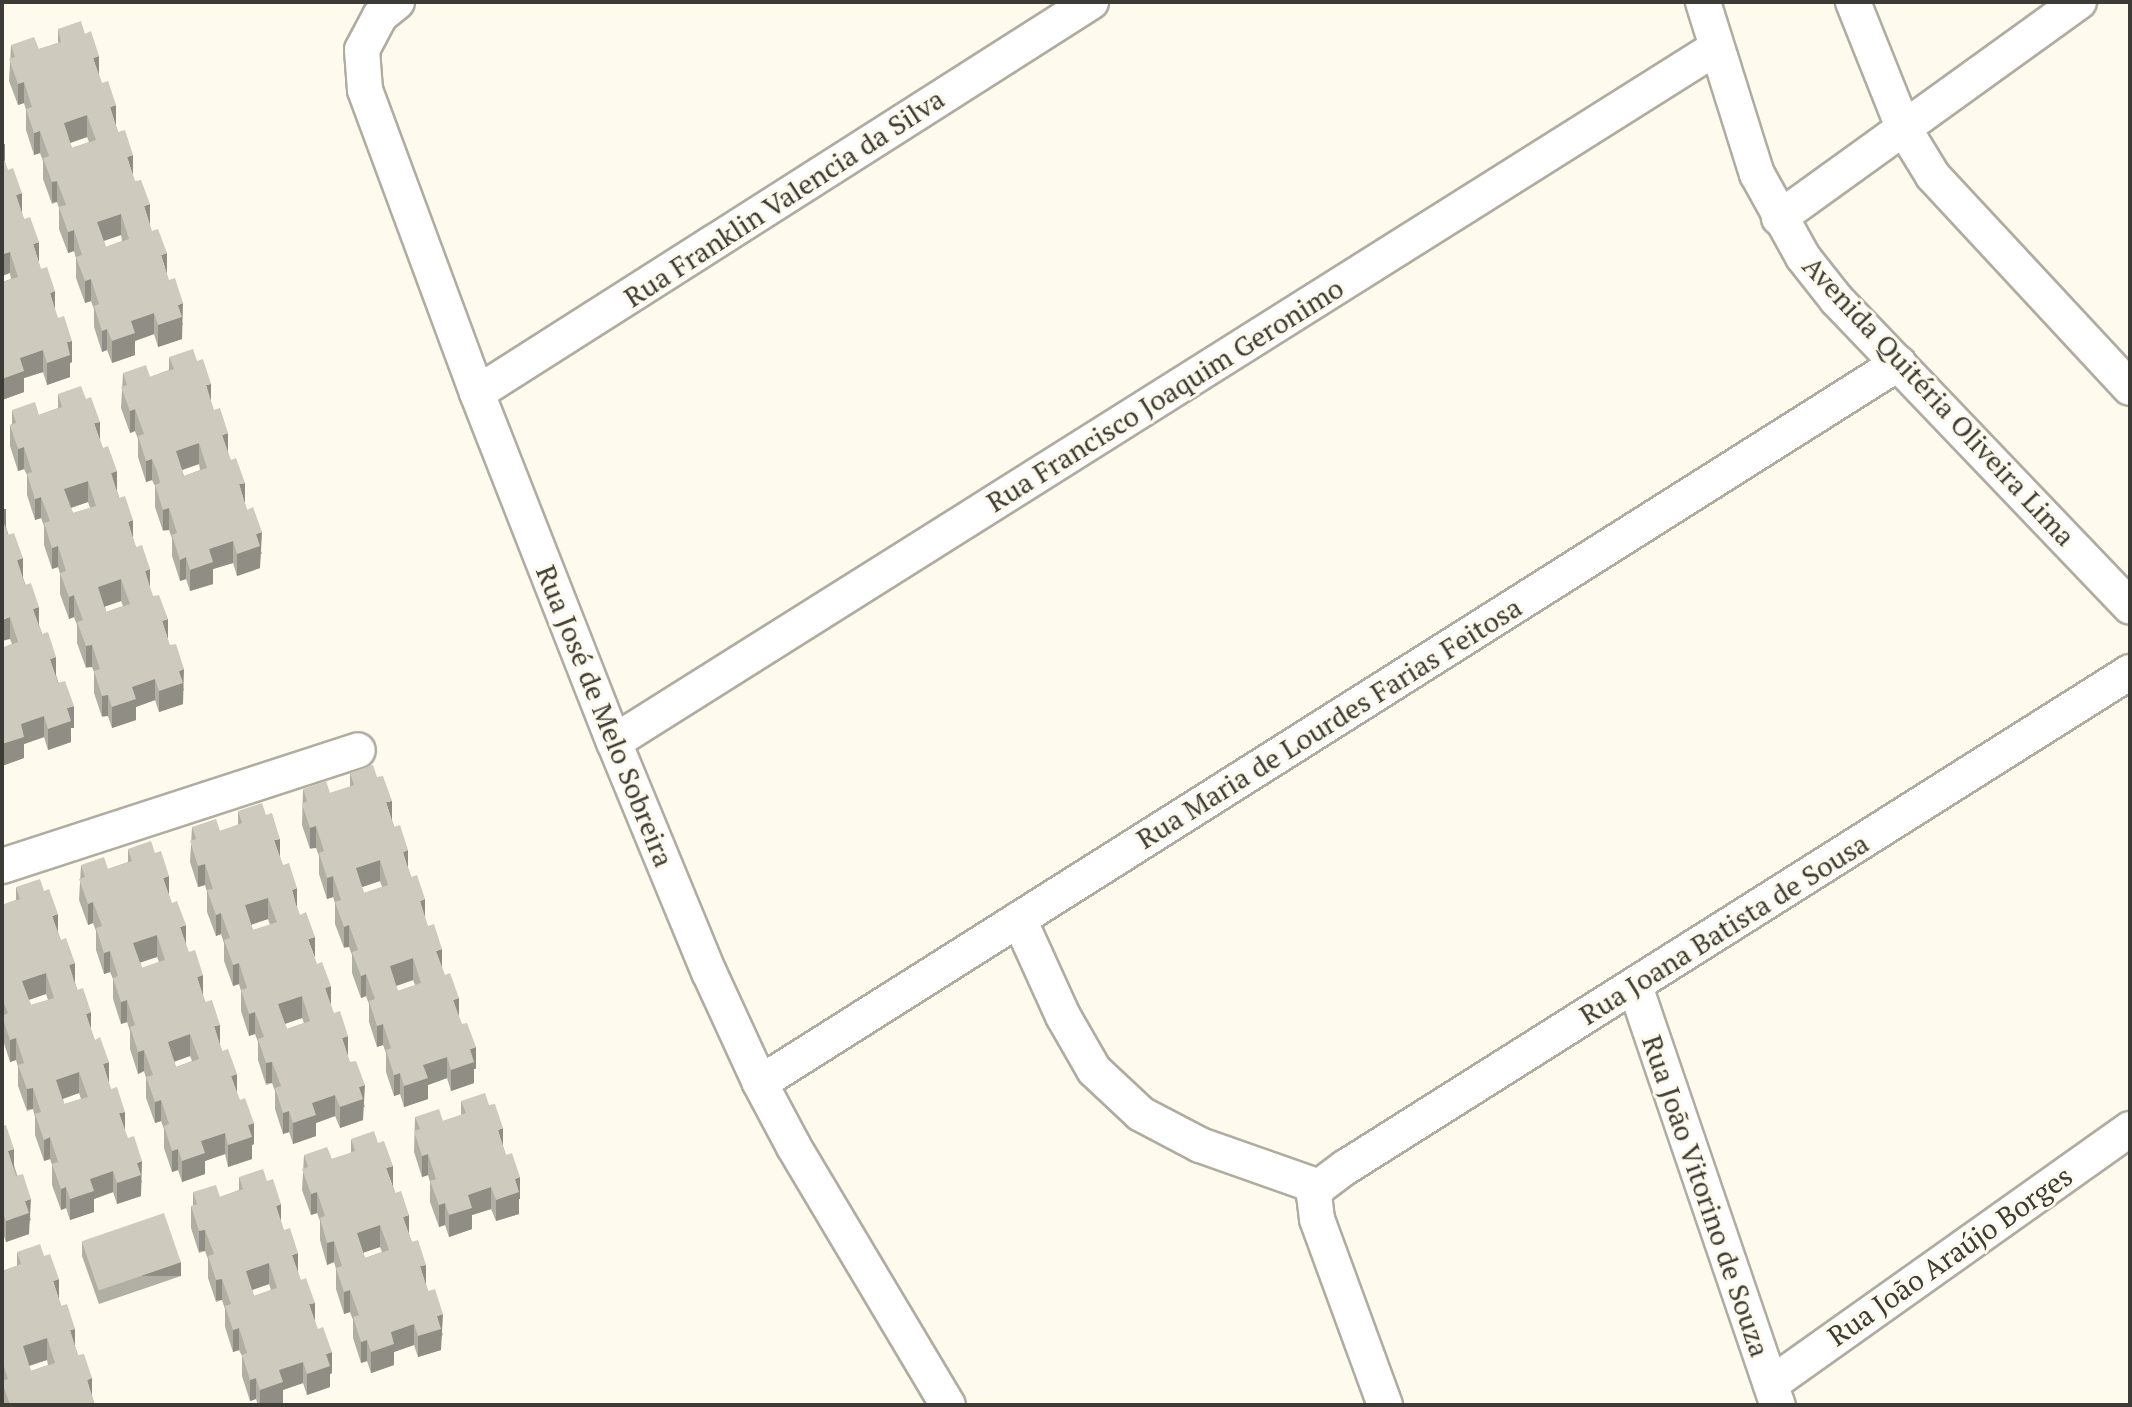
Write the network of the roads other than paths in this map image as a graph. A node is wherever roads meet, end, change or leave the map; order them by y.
1 (397, 2) edge
2 (1091, 2) edge
3 (1703, 2) edge
4 (1853, 2) edge
5 (2079, 2) edge
6 (1716, 48) junction
7 (1903, 127) junction
8 (1779, 218) junction
9 (1899, 363) junction
10 (2130, 388) edge
11 (477, 393) junction
12 (2130, 607) edge
13 (2130, 672) edge
14 (614, 742) junction
15 (358, 750) dead end
16 (2, 866) edge
17 (1019, 919) junction
18 (1635, 986) junction
19 (760, 1083) junction
20 (2130, 1129) edge
21 (1319, 1187) junction
22 (1774, 1394) edge
23 (948, 1405) edge
24 (1385, 1405) edge

1 - 11 street, Rua José de Melo Sobreira
2 - 11 street, Rua Franklin Valencia da Silva
3 - 6 street, Avenida Quitéria Oliveira Lima
4 - 7 street
5 - 7 street
6 - 8 street, Avenida Quitéria Oliveira Lima
6 - 14 street, Rua Francisco Joaquim Geronimo
7 - 8 street
7 - 10 street
8 - 9 street, Avenida Quitéria Oliveira Lima
9 - 12 street, Avenida Quitéria Oliveira Lima
9 - 17 street, Rua Maria de Lourdes Farias Feitosa
11 - 14 street, Rua José de Melo Sobreira
13 - 18 street, Rua Joana Batista de Sousa
14 - 19 street, Rua José de Melo Sobreira
15 - 16 street
17 - 19 street, Rua Maria de Lourdes Farias Feitosa
17 - 21 street
18 - 21 street, Rua Joana Batista de Sousa
18 - 22 street, Rua João Vitorino de Souza
19 - 23 street, Rua José de Melo Sobreira
20 - 22 street, Rua João Araújo Borges
21 - 24 street

